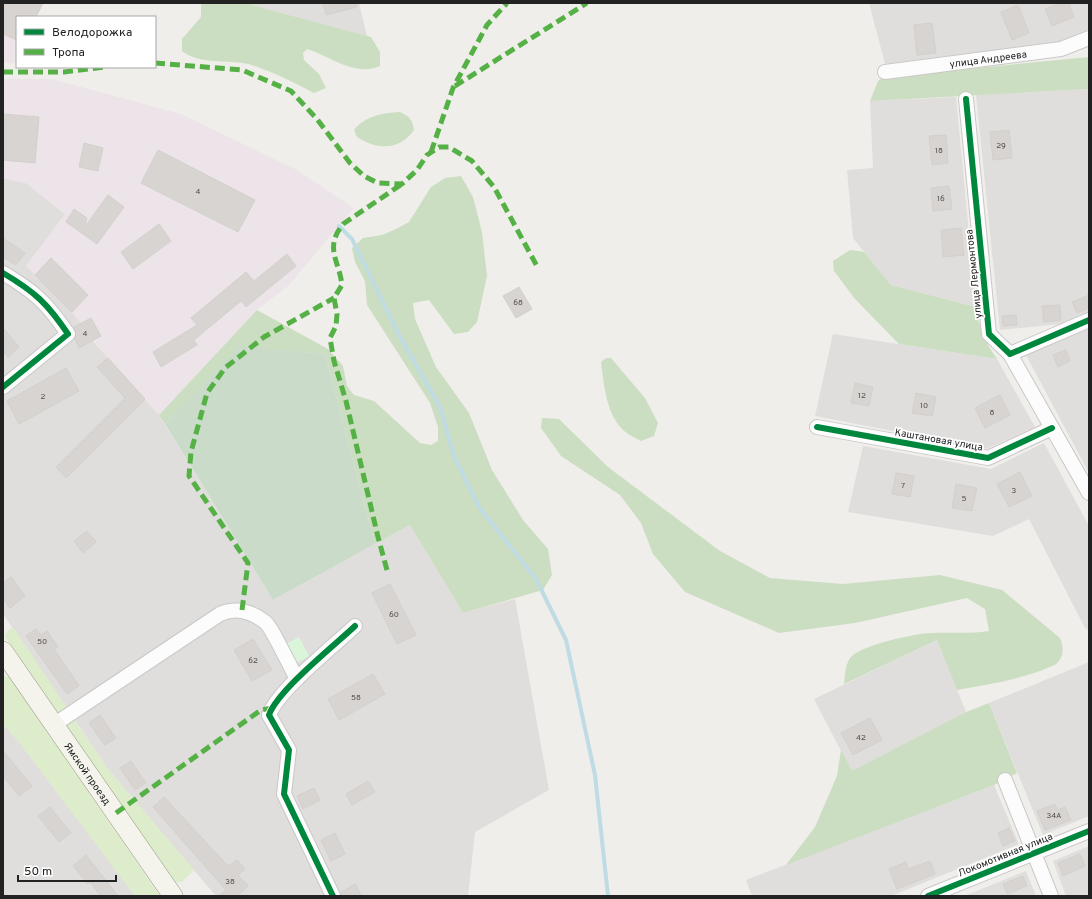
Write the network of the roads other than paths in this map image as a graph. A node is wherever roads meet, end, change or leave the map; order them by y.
1 (1089, 38) edge
2 (885, 72) dead end
3 (966, 99) dead end
4 (3, 273) edge
5 (1089, 320) edge
6 (1010, 354) junction
7 (3, 387) edge
8 (817, 427) dead end
9 (1052, 428) junction
10 (1089, 493) edge
11 (355, 626) dead end
12 (3, 651) edge
13 (296, 679) junction
14 (55, 724) junction
15 (1005, 780) dead end
16 (1089, 830) edge
17 (1034, 853) junction
18 (173, 896) edge
19 (333, 896) edge
20 (928, 896) edge
21 (1051, 896) edge

1 - 2 street, улица Андреева
3 - 6 street, улица Лермонтова
4 - 7 street
5 - 6 street
6 - 9 street, улица Лермонтова
8 - 9 street, Каштановая улица
9 - 10 street, улица Лермонтова
11 - 13 street
12 - 14 main road, Ямской проезд
13 - 14 street
13 - 19 street
14 - 18 main road, Ямской проезд
15 - 17 street
16 - 17 street, Локомотивная улица
17 - 20 street, Локомотивная улица
17 - 21 street

